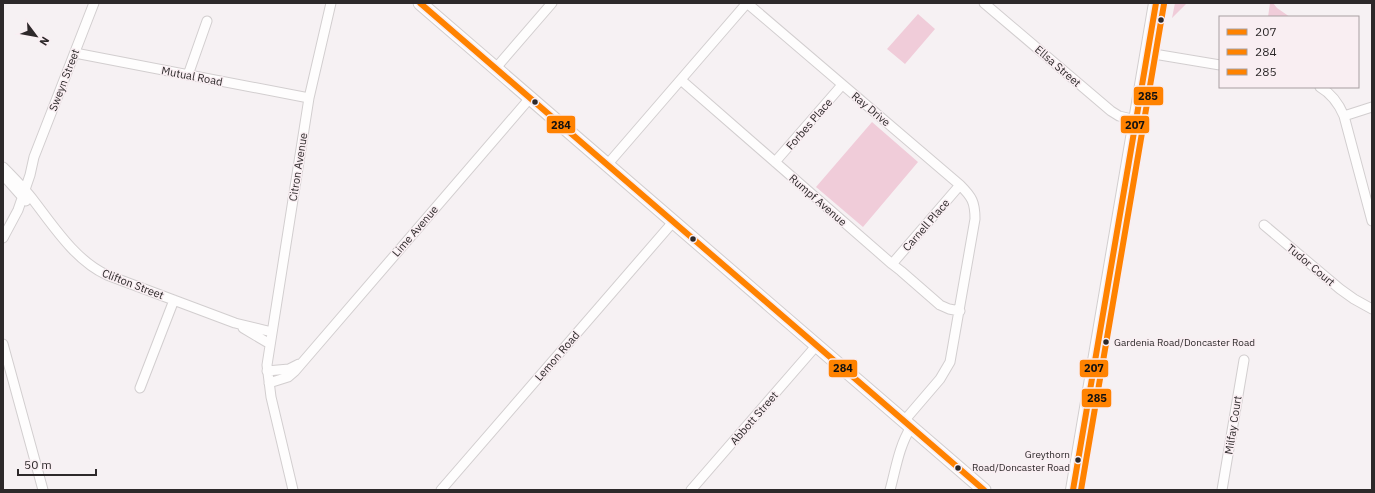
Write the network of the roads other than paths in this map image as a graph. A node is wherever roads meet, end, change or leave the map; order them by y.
1 (94, 3) edge
2 (331, 3) edge
3 (420, 3) edge
4 (552, 3) edge
5 (984, 3) edge
6 (1156, 3) edge
7 (207, 21) dead end
8 (75, 53) junction
9 (1148, 53) junction
10 (1219, 65) edge
11 (496, 68) junction
12 (188, 75) junction
13 (681, 80) junction
14 (842, 85) junction
15 (1322, 88) edge
16 (309, 98) junction
17 (530, 98) junction
18 (1372, 107) edge
19 (1344, 116) junction
20 (1136, 120) junction
21 (775, 162) junction
22 (608, 165) junction
23 (3, 167) edge
24 (3, 175) edge
25 (960, 185) junction
26 (21, 191) junction
27 (1372, 221) edge
28 (673, 222) junction
29 (1264, 225) dead end
30 (4, 236) edge
31 (892, 264) junction
32 (174, 300) junction
33 (1360, 302) junction
34 (1372, 302) edge
35 (1372, 309) edge
36 (960, 311) junction
37 (235, 323) junction
38 (272, 332) junction
39 (3, 344) edge
40 (270, 344) junction
41 (816, 346) junction
42 (1244, 360) dead end
43 (301, 363) junction
44 (267, 371) junction
45 (268, 383) junction
46 (140, 388) dead end
47 (907, 424) junction
48 (43, 490) edge
49 (293, 490) edge
50 (441, 490) edge
51 (692, 490) edge
52 (890, 490) edge
53 (984, 490) edge
54 (1073, 490) edge
55 (1222, 490) edge

1 - 8 street, Sweyn Street
2 - 16 street, Citron Avenue
3 - 11 main road
4 - 11 street
5 - 20 street, Ellsa Street
6 - 9 main road
7 - 12 street
8 - 12 street, Mutual Road
8 - 26 street, Sweyn Street
9 - 10 street
9 - 20 main road
11 - 17 main road
12 - 16 street, Mutual Road
13 - 14 street, Ray Drive
13 - 21 street, Rumpf Avenue
13 - 22 street, Ray Drive
14 - 21 street, Forbes Place
14 - 25 street, Ray Drive
15 - 19 street
16 - 38 street, Citron Avenue
17 - 22 main road
17 - 43 street, Lime Avenue
18 - 19 street
19 - 27 street
20 - 54 main road
21 - 31 street, Rumpf Avenue
22 - 28 main road
23 - 26 street, Clifton Street
24 - 26 street, Clifton Street
25 - 31 street, Carnell Place
25 - 36 street, Ray Drive
26 - 30 street, Sweyn Street
26 - 32 street, Clifton Street
28 - 41 main road
28 - 50 street, Lemon Road
29 - 33 street, Tudor Court
31 - 36 street, Rumpf Avenue
32 - 37 street, Clifton Street
32 - 46 street
33 - 34 street
33 - 35 street, Tudor Court
36 - 47 street, Ray Drive
37 - 38 street, Clifton Street
37 - 40 street, Clifton Street
38 - 40 street
39 - 48 street
40 - 44 street
41 - 47 main road
41 - 51 street, Abbott Street
42 - 55 street, Milfay Court
43 - 44 street, Lime Avenue
43 - 45 street, Lime Avenue
44 - 45 street
45 - 49 street
47 - 52 street, Ray Drive
47 - 53 main road

